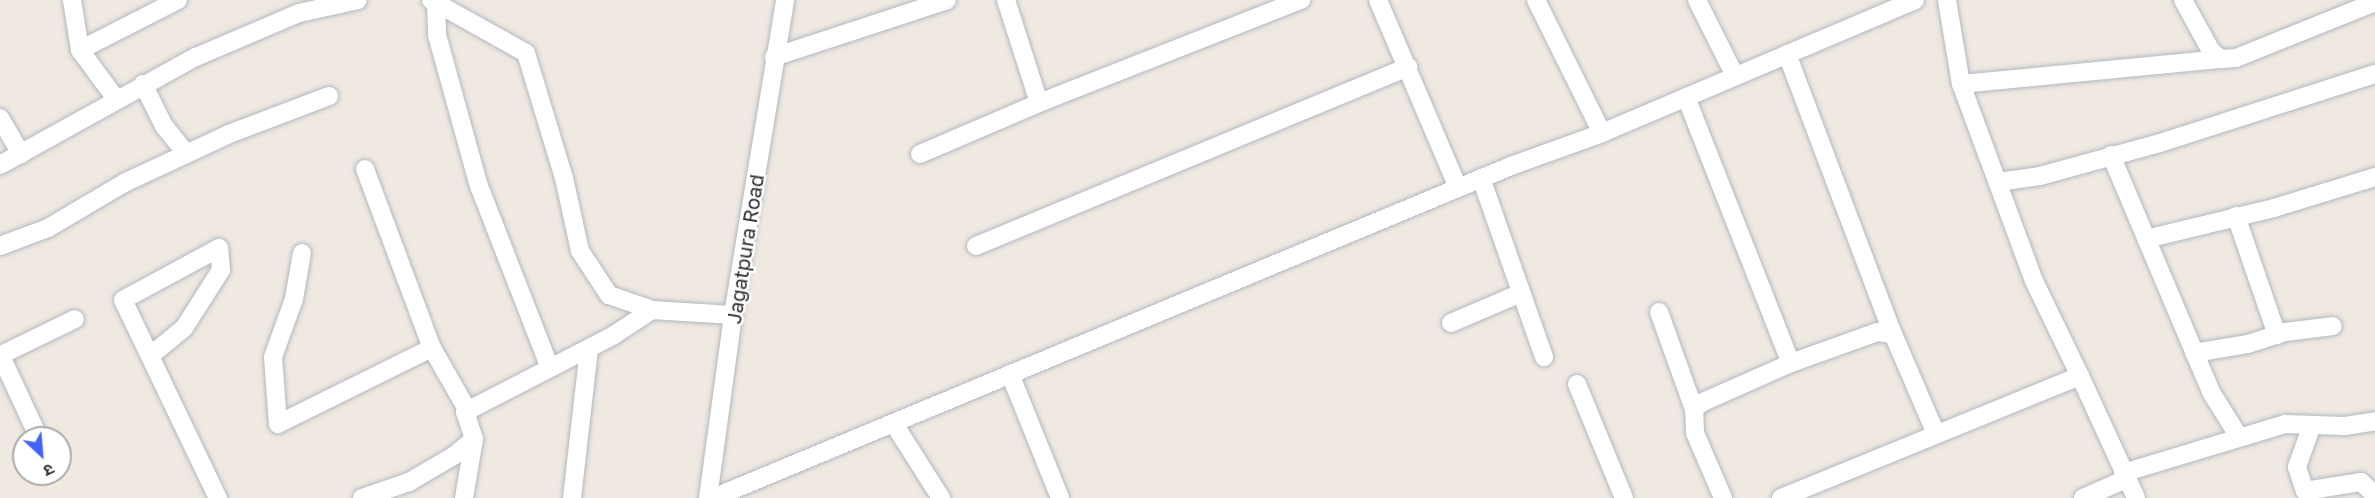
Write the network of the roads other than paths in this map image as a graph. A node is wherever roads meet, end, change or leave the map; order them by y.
1 (72, 0) edge
2 (178, 0) edge
3 (358, 0) edge
4 (785, 0) edge
5 (947, 0) edge
6 (1006, 0) edge
7 (1301, 0) edge
8 (1378, 0) edge
9 (1536, 0) edge
10 (1697, 0) edge
11 (1915, 0) edge
12 (1947, 0) edge
13 (2183, 0) edge
14 (434, 1) edge
15 (2375, 2) edge
16 (297, 7) edge
17 (80, 50) junction
18 (1787, 54) junction
19 (774, 57) junction
20 (2221, 60) junction
21 (1408, 67) junction
22 (2375, 74) edge
23 (1736, 76) junction
24 (143, 84) junction
25 (1961, 84) junction
26 (329, 96) dead end
27 (1686, 97) junction
28 (116, 99) junction
29 (1039, 103) junction
30 (0, 118) edge
31 (1602, 133) junction
32 (21, 154) junction
33 (187, 154) junction
34 (920, 154) dead end
35 (2111, 155) junction
36 (0, 165) edge
37 (365, 170) dead end
38 (2375, 177) edge
39 (1481, 178) junction
40 (1998, 182) junction
41 (1458, 188) junction
42 (2236, 216) junction
43 (2146, 239) junction
44 (0, 246) edge
45 (976, 246) dead end
46 (302, 254) dead end
47 (1521, 293) junction
48 (652, 310) junction
49 (1659, 312) dead end
50 (733, 315) junction
51 (75, 319) dead end
52 (1451, 323) dead end
53 (2333, 326) dead end
54 (1893, 334) junction
55 (2277, 335) junction
56 (432, 348) junction
57 (589, 349) junction
58 (2194, 353) junction
59 (0, 354) edge
60 (150, 356) junction
61 (1544, 357) dead end
62 (1791, 363) junction
63 (550, 368) junction
64 (1010, 374) junction
65 (2080, 376) junction
66 (1577, 384) dead end
67 (1694, 409) junction
68 (468, 411) junction
69 (2375, 421) edge
70 (894, 424) junction
71 (2312, 425) junction
72 (33, 426) edge
73 (1936, 434) junction
74 (2239, 437) junction
75 (474, 439) junction
76 (2124, 476) junction
77 (2375, 495) edge
78 (218, 498) edge
79 (362, 498) edge
80 (464, 498) edge
81 (572, 498) edge
82 (710, 498) edge
83 (941, 498) edge
84 (1060, 498) edge
85 (1624, 498) edge
86 (1723, 498) edge
87 (1781, 498) edge
88 (2083, 498) edge
89 (2136, 498) edge

1 - 17 street
2 - 17 street
3 - 16 street
4 - 19 street, Jagatpura Road
5 - 19 street
6 - 29 street
7 - 29 street
8 - 21 street
9 - 31 street
10 - 23 street
11 - 18 street
12 - 25 street
13 - 20 street
14 - 48 street
14 - 63 street
15 - 20 street
16 - 24 street
17 - 28 street
18 - 23 street
18 - 54 street
19 - 50 street, Jagatpura Road
20 - 25 street
21 - 41 street
21 - 45 street
22 - 35 street
23 - 27 street
24 - 28 street
24 - 33 street
25 - 40 street
26 - 33 street
27 - 31 street
27 - 62 street
28 - 32 street
29 - 34 street
30 - 32 street
31 - 39 street
32 - 36 street
33 - 44 street
35 - 40 street
35 - 43 street
37 - 56 street
38 - 42 street
39 - 41 street
39 - 47 street
40 - 65 street
41 - 64 street
42 - 43 street
42 - 55 street
43 - 58 street
46 - 56 street
47 - 52 street
47 - 61 street
48 - 50 street
48 - 57 street
49 - 67 street
50 - 82 street, Jagatpura Road
51 - 59 street
53 - 55 street
54 - 62 street
54 - 73 street
55 - 58 street
56 - 68 street
57 - 63 street
57 - 81 street
58 - 74 street
59 - 72 street
60 - 60 street
60 - 78 street
62 - 67 street
63 - 68 street
64 - 70 street
64 - 84 street
65 - 73 street
65 - 76 street
66 - 85 street
67 - 86 street
68 - 75 street
69 - 71 street
70 - 82 street
70 - 83 street
71 - 74 street
71 - 77 street
73 - 87 street
74 - 76 street
75 - 79 street
75 - 80 street
76 - 88 street
76 - 89 street

